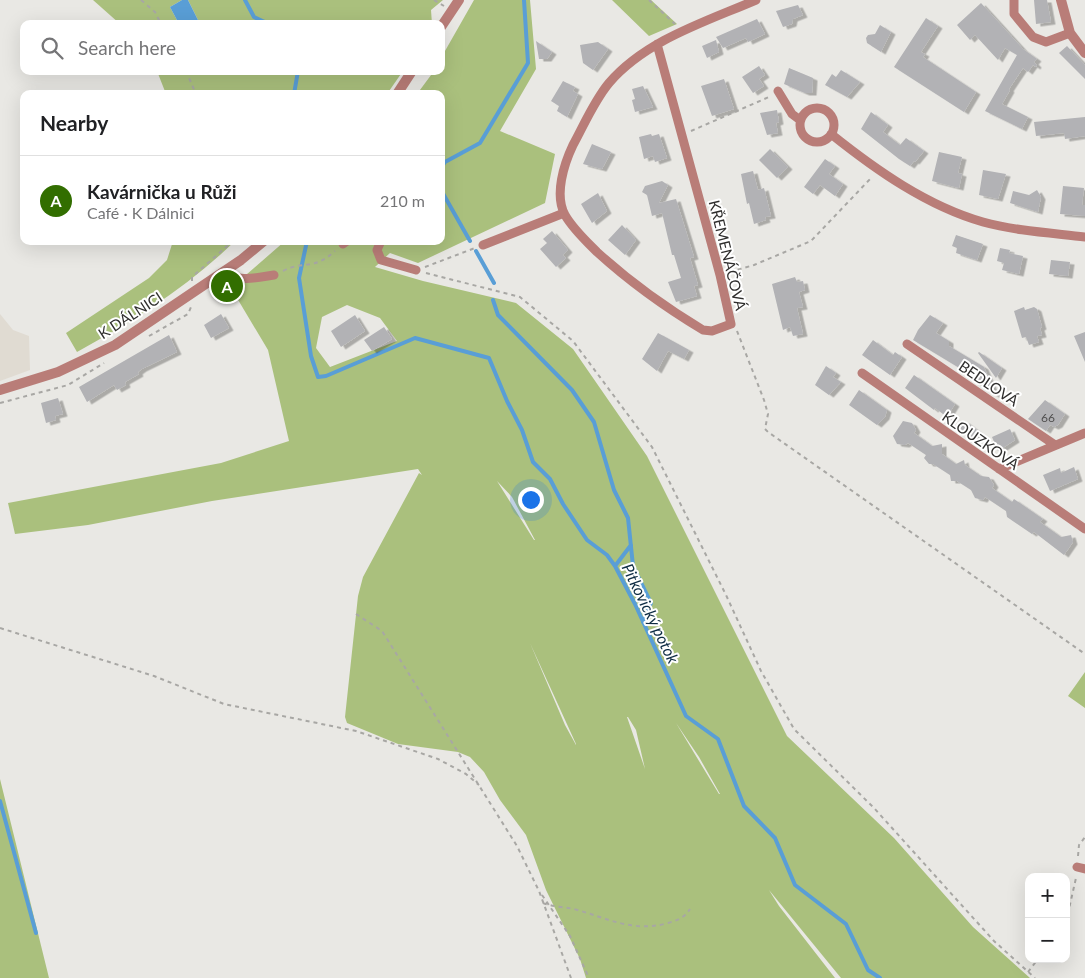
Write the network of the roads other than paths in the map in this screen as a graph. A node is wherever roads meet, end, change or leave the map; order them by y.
1 (459, 0) edge
2 (756, 0) edge
3 (1014, 0) edge
4 (1061, 0) edge
5 (445, 21) edge
6 (1070, 33) junction
7 (657, 44) junction
8 (1085, 53) edge
9 (409, 75) edge
10 (400, 90) edge
11 (778, 92) road end
12 (800, 120) junction
13 (831, 134) junction
14 (564, 213) junction
15 (1085, 236) edge
16 (259, 245) edge
17 (379, 245) edge
18 (483, 245) road end
19 (226, 270) junction
20 (416, 270) road end
21 (274, 276) dead end
22 (907, 344) dead end
23 (862, 373) dead end
24 (0, 390) edge
25 (1085, 433) edge
26 (1055, 445) junction
27 (999, 470) junction
28 (1085, 529) edge

1 - 5 street
2 - 7 street, KŘEMENÁČOVÁ
3 - 6 street
4 - 6 street
6 - 8 street
7 - 14 street, KŘEMENÁČOVÁ
7 - 14 street, KŘEMENÁČOVÁ
9 - 10 street
11 - 12 street
12 - 13 street
12 - 13 street
13 - 15 street
14 - 18 street
16 - 19 street, K DÁLNICI
17 - 20 street
19 - 21 street
19 - 24 street, K DÁLNICI
22 - 26 street, BEDLOVÁ
23 - 27 street, KLOUZKOVÁ
25 - 26 street
26 - 27 street
27 - 28 street, KLOUZKOVÁ

